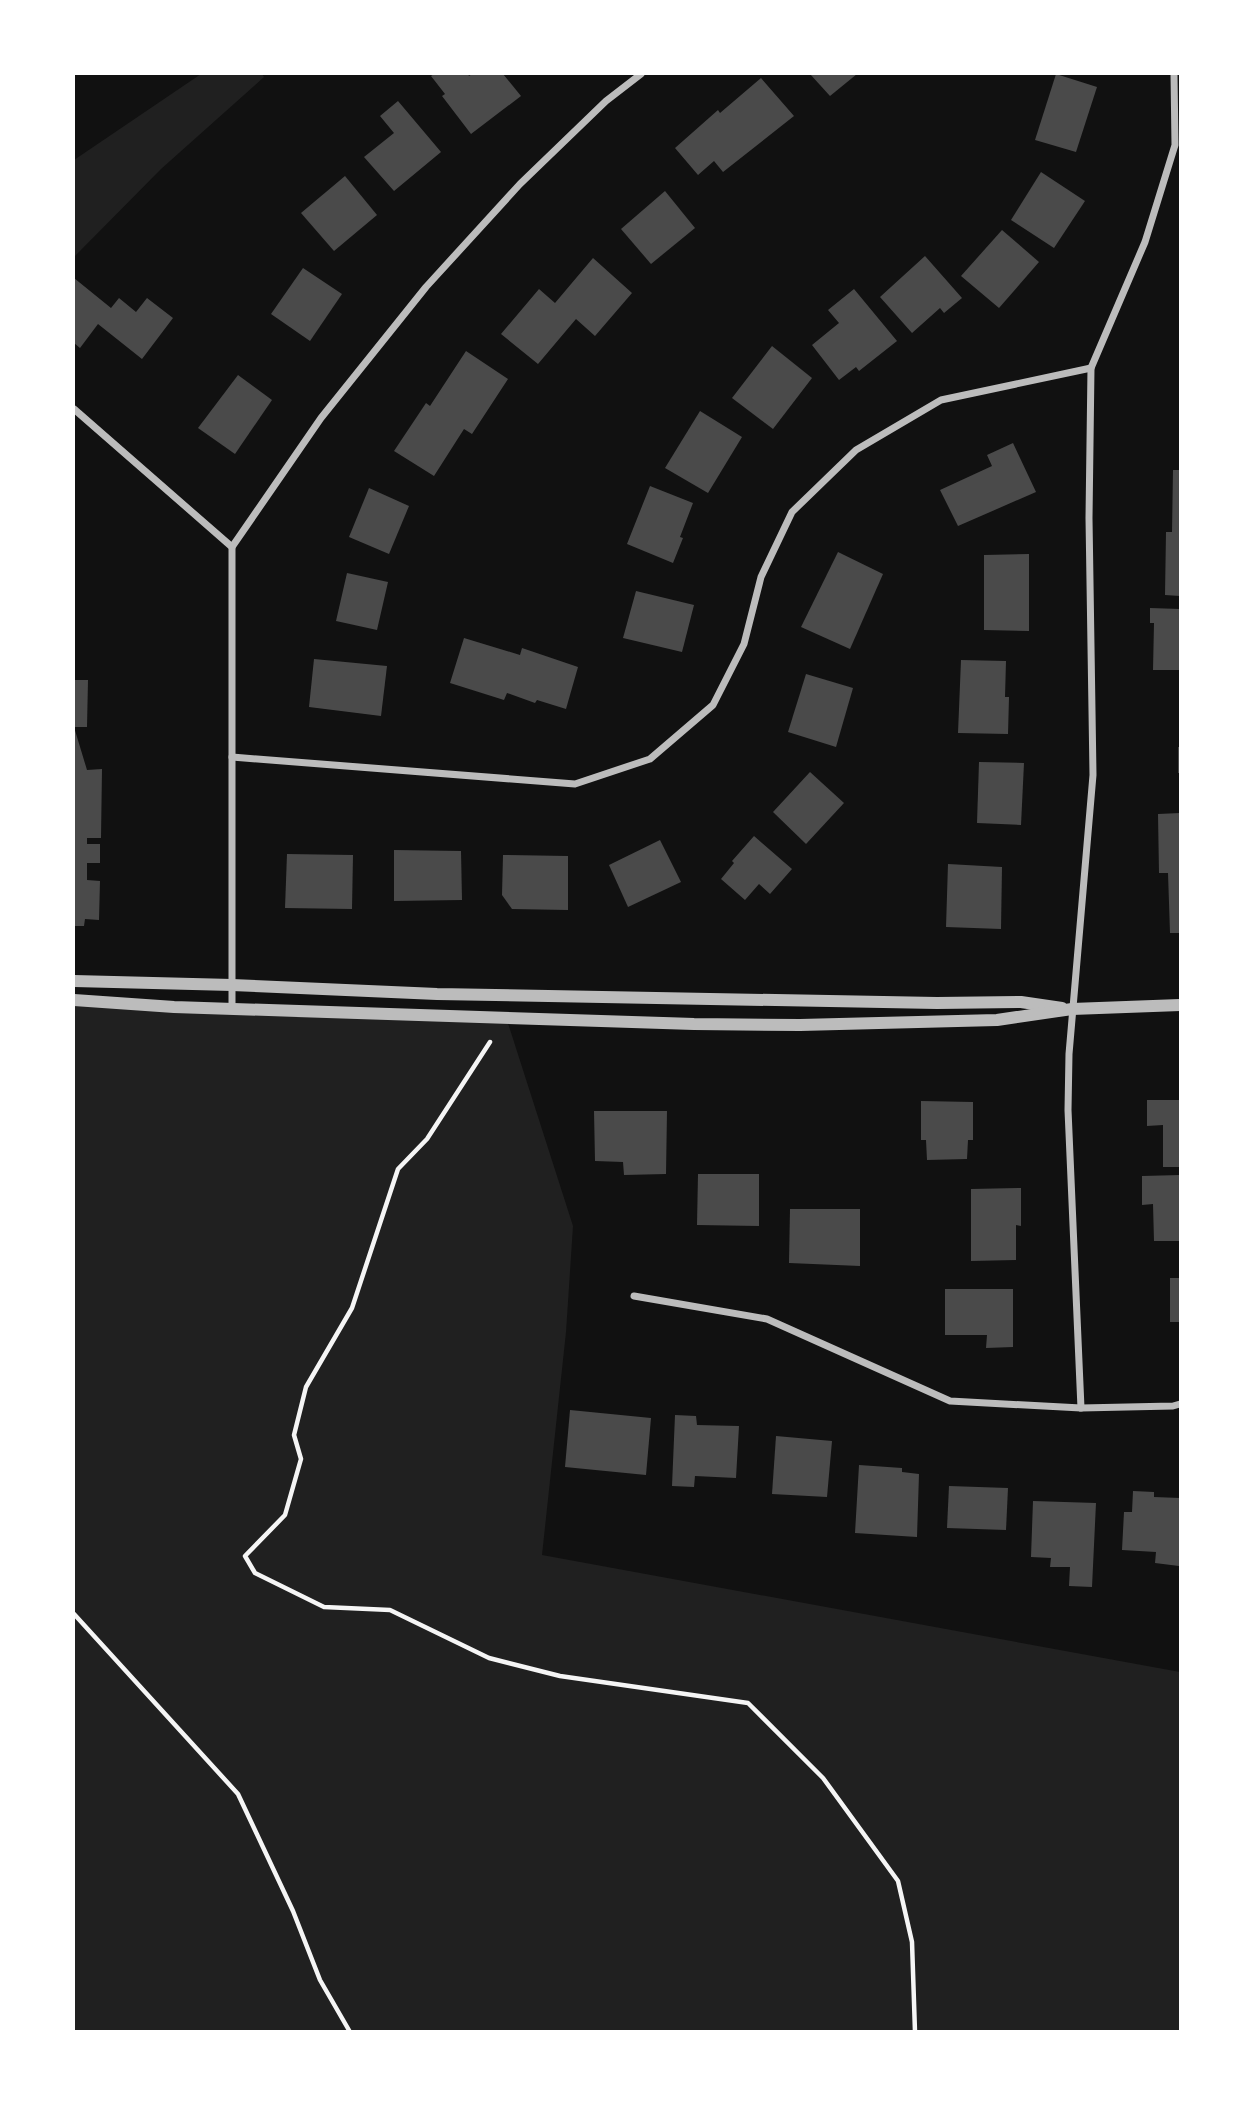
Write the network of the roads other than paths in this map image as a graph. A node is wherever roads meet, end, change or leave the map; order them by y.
1 (641, 74) edge
2 (1174, 74) edge
3 (1091, 368) junction
4 (74, 409) edge
5 (232, 547) junction
6 (232, 757) junction
7 (74, 981) edge
8 (232, 985) junction
9 (74, 1000) edge
10 (1181, 1005) edge
11 (233, 1008) junction
12 (1072, 1009) junction
13 (634, 1296) dead end
14 (1181, 1404) edge
15 (1081, 1408) junction

1 - 5 street
2 - 3 street
3 - 6 street
3 - 12 street
4 - 5 street
5 - 6 street
6 - 8 street
7 - 8 street
8 - 11 street
8 - 12 street
9 - 11 street
10 - 12 street
11 - 12 street
12 - 15 street
13 - 15 street
14 - 15 street

